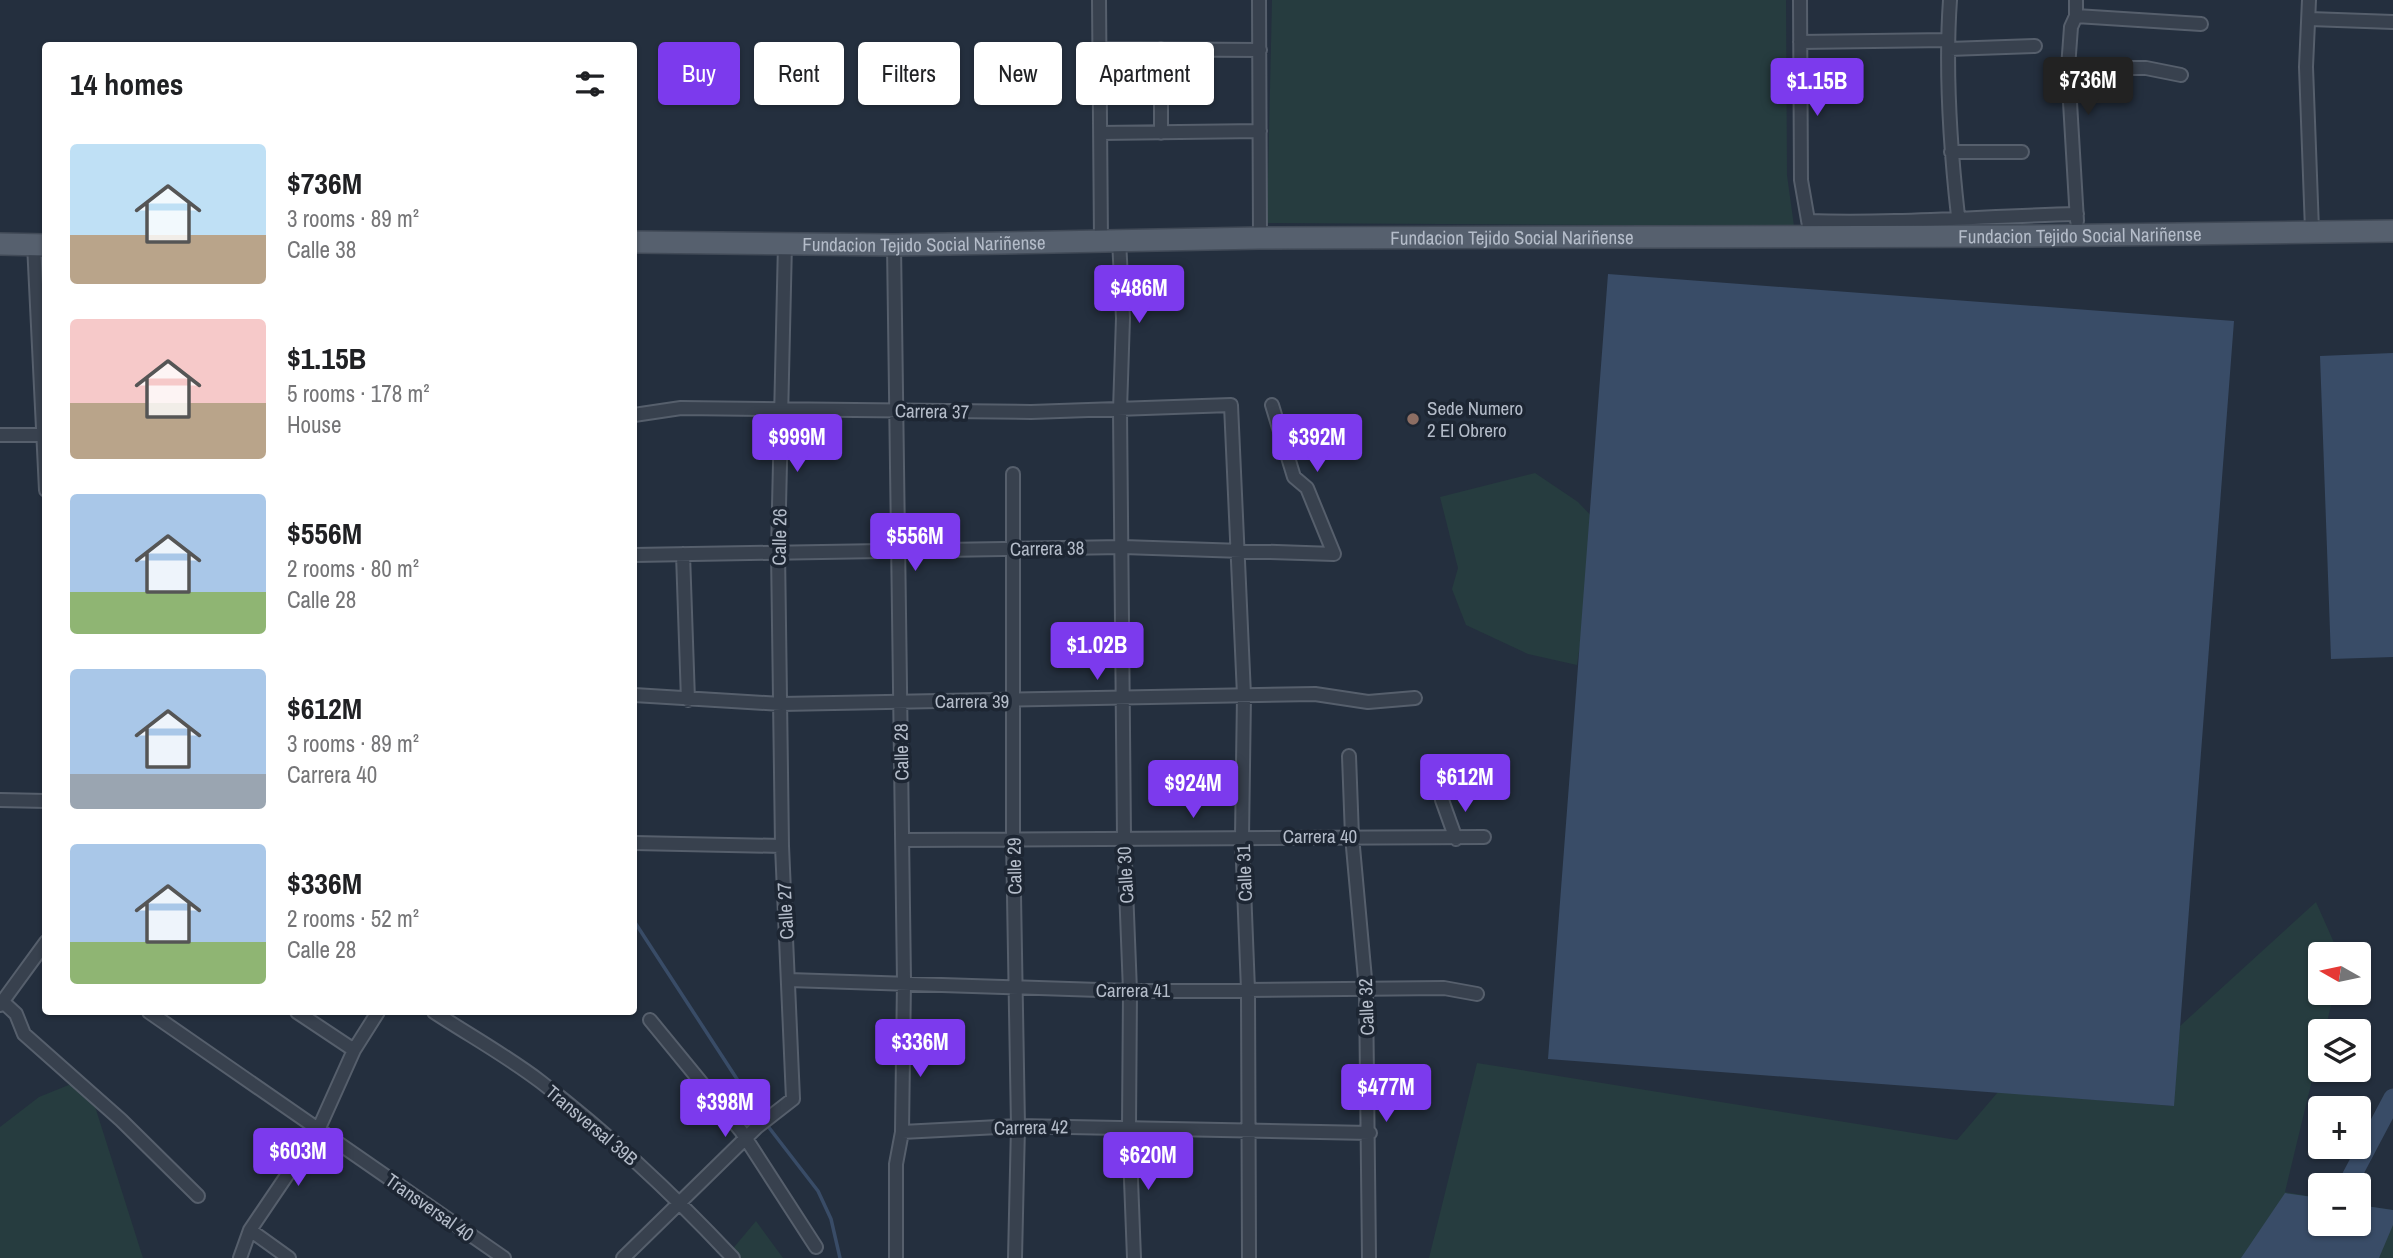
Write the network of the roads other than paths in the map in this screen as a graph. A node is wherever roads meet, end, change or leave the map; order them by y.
1 (1099, 0) edge
2 (1259, 0) edge
3 (1800, 0) edge
4 (1950, 0) edge
5 (2076, 0) edge
6 (2309, 0) edge
7 (2076, 16) junction
8 (2310, 19) junction
9 (2393, 22) edge
10 (2201, 24) dead end
11 (1099, 42) edge
12 (1800, 42) junction
13 (1948, 44) junction
14 (2035, 46) dead end
15 (1214, 50) edge
16 (1260, 50) junction
17 (2068, 68) junction
18 (2181, 75) dead end
19 (1100, 105) edge
20 (1161, 105) edge
21 (1260, 131) junction
22 (1161, 133) junction
23 (1100, 134) junction
24 (1951, 152) junction
25 (2022, 152) dead end
26 (2077, 214) junction
27 (1958, 216) junction
28 (1810, 229) junction
29 (2312, 230) junction
30 (2393, 231) edge
31 (2077, 235) junction
32 (1260, 238) junction
33 (1110, 240) junction
34 (637, 242) edge
35 (785, 243) junction
36 (0, 244) edge
37 (40, 244) edge
38 (894, 245) junction
39 (42, 319) edge
40 (1231, 405) joint
41 (1272, 405) dead end
42 (783, 408) junction
43 (1120, 410) junction
44 (896, 411) junction
45 (637, 415) edge
46 (0, 435) edge
47 (42, 435) edge
48 (1013, 474) dead end
49 (1123, 547) junction
50 (1013, 549) junction
51 (778, 551) junction
52 (898, 551) junction
53 (1237, 553) junction
54 (683, 554) junction
55 (637, 555) edge
56 (637, 695) edge
57 (1244, 695) junction
58 (1125, 698) junction
59 (1415, 698) dead end
60 (688, 700) junction
61 (900, 701) junction
62 (1013, 701) junction
63 (780, 705) junction
64 (1349, 756) dead end
65 (0, 800) edge
66 (1442, 800) dead end
67 (42, 801) edge
68 (1352, 836) junction
69 (1124, 837) junction
70 (1242, 837) junction
71 (1484, 837) dead end
72 (1013, 838) junction
73 (1457, 839) junction
74 (903, 840) junction
75 (637, 843) edge
76 (782, 846) junction
77 (42, 948) edge
78 (789, 980) junction
79 (904, 982) junction
80 (1017, 989) junction
81 (1248, 990) junction
82 (1366, 990) junction
83 (1130, 991) junction
84 (1477, 994) dead end
85 (1, 1004) edge
86 (153, 1015) edge
87 (302, 1015) edge
88 (376, 1015) edge
89 (439, 1015) edge
90 (650, 1020) dead end
91 (354, 1050) junction
92 (1018, 1126) junction
93 (1129, 1127) junction
94 (319, 1128) junction
95 (1249, 1131) junction
96 (902, 1132) junction
97 (1370, 1133) junction
98 (745, 1139) junction
99 (198, 1196) dead end
100 (679, 1200) junction
101 (250, 1230) junction
102 (816, 1247) dead end
103 (240, 1258) edge
104 (289, 1258) edge
105 (504, 1258) edge
106 (623, 1258) edge
107 (733, 1258) edge
108 (896, 1258) edge
109 (1016, 1258) edge
110 (1134, 1258) edge
111 (1249, 1258) edge
112 (1368, 1258) edge

1 - 11 street, Calle 30
2 - 16 street
3 - 12 street
4 - 13 street
5 - 7 street
6 - 8 street
7 - 10 street
7 - 17 street
8 - 9 street
8 - 29 street
12 - 13 street
12 - 28 street
13 - 14 street
13 - 24 street
15 - 16 street
16 - 21 street
17 - 18 street
17 - 26 street
19 - 23 street, Calle 30
20 - 22 street
21 - 22 street
21 - 32 street
22 - 23 street
23 - 33 street, Calle 30
24 - 25 street
24 - 27 street
26 - 27 street
26 - 31 street
27 - 28 street
28 - 31 main road, Fundacion Tejido Social Nariñense
28 - 32 main road, Fundacion Tejido Social Nariñense
29 - 30 main road, Fundacion Tejido Social Nariñense
29 - 31 main road, Fundacion Tejido Social Nariñense
32 - 33 main road, Fundacion Tejido Social Nariñense
33 - 38 main road, Fundacion Tejido Social Nariñense
33 - 43 street, Calle 30
34 - 35 main road, Fundacion Tejido Social Nariñense
35 - 38 main road, Fundacion Tejido Social Nariñense
35 - 42 street, Calle 26
36 - 37 main road
37 - 39 street
38 - 44 street, Calle 28
40 - 43 street, Carrera 37
40 - 53 street, Calle 31
41 - 53 street, Carrera 38
42 - 44 street, Carrera 37
42 - 45 street, Carrera 37
42 - 51 street, Calle 26
43 - 44 street, Carrera 37
43 - 49 street, Calle 30
44 - 52 street, Calle 28
46 - 47 street
48 - 50 street, Calle 29
49 - 50 street, Carrera 38
49 - 53 street, Carrera 38
49 - 58 street, Calle 30
50 - 52 street, Carrera 38
50 - 62 street, Calle 29
51 - 52 street, Carrera 38
51 - 54 street, Carrera 38
51 - 63 street, Calle 26
52 - 61 street, Calle 28
53 - 57 street, Calle 31
54 - 55 street, Carrera 38
54 - 60 street
56 - 60 street, Carrera 39
57 - 58 street, Carrera 39
57 - 59 street, Carrera 39
57 - 70 street, Calle 31
58 - 62 street, Carrera 39
58 - 69 street, Calle 30
60 - 63 street, Carrera 39
61 - 62 street, Carrera 39
61 - 63 street, Carrera 39
61 - 74 street, Calle 28
62 - 72 street, Calle 29
63 - 76 street, Calle 27
64 - 68 street, Calle 32
65 - 67 street
66 - 73 street
68 - 70 street, Carrera 40
68 - 73 street, Carrera 40
68 - 82 street, Calle 32
69 - 70 street, Carrera 40
69 - 72 street, Carrera 40
69 - 83 street, Calle 30
70 - 81 street, Calle 31
71 - 73 street, Carrera 40
72 - 74 street, Carrera 40
72 - 80 street, Calle 29
74 - 79 street, Calle 28
75 - 76 street
76 - 78 street, Calle 27
77 - 85 street
78 - 79 street, Carrera 41
78 - 98 street, Calle 27
79 - 80 street, Carrera 41
79 - 96 street, Calle 28
80 - 83 street, Carrera 41
80 - 92 street, Calle 29
81 - 82 street, Carrera 41
81 - 83 street, Carrera 41
81 - 95 street, Calle 31
82 - 84 street, Carrera 41
82 - 97 street, Calle 32
83 - 93 street, Calle 30
85 - 99 street
86 - 94 street, Transversal 40
87 - 91 street
88 - 91 street
89 - 100 street, Transversal 39B
90 - 98 street
91 - 94 street
92 - 93 street, Carrera 42
92 - 96 street, Carrera 42
92 - 109 street, Calle 29
93 - 95 street, Carrera 42
93 - 110 street, Calle 30
94 - 101 street
94 - 105 street, Transversal 40
95 - 97 street, Carrera 42
95 - 111 street, Calle 31
96 - 108 street, Calle 28
97 - 112 street, Calle 32
98 - 100 street
98 - 102 street
100 - 106 street
100 - 107 street, Transversal 39B
101 - 103 street
101 - 104 street

